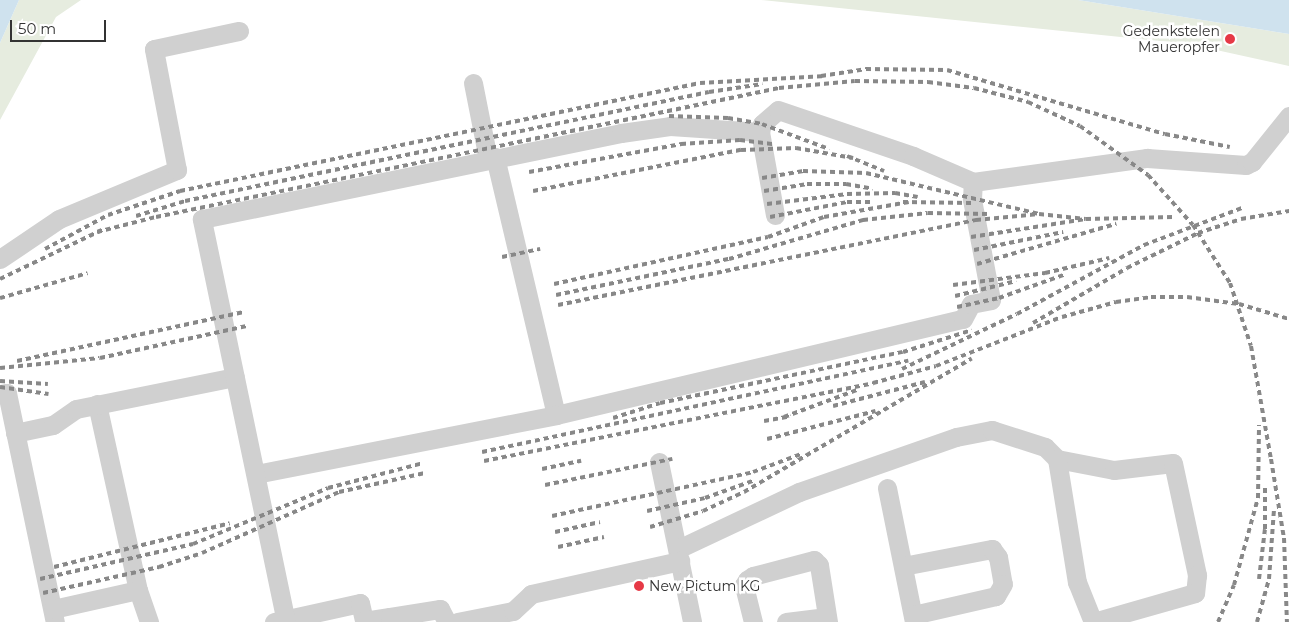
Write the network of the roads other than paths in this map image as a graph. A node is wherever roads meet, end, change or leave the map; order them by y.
1 (239, 31) dead end
2 (473, 83) dead end
3 (1289, 116) edge
4 (760, 132) junction
5 (492, 158) junction
6 (974, 182) junction
7 (775, 215) dead end
8 (0, 259) edge
9 (235, 377) junction
10 (0, 394) edge
11 (97, 404) junction
12 (556, 415) junction
13 (15, 433) junction
14 (1058, 459) junction
15 (659, 462) dead end
16 (256, 474) junction
17 (887, 488) dead end
18 (679, 555) junction
19 (903, 566) junction
20 (138, 590) junction
21 (54, 616) edge
22 (914, 618) edge
23 (391, 619) edge
24 (828, 620) edge
25 (282, 621) edge
26 (149, 622) edge
27 (447, 622) edge
28 (458, 622) edge
29 (692, 622) edge
30 (753, 622) edge
31 (786, 622) edge
32 (1093, 622) edge

1 - 8 street
2 - 5 street
3 - 6 street
4 - 5 street
4 - 6 street
4 - 7 street
5 - 9 street
5 - 12 street
6 - 12 street
9 - 11 street
9 - 16 street
10 - 13 street
11 - 13 street
11 - 20 street
12 - 16 street
13 - 21 street
14 - 18 street
14 - 32 street
14 - 32 street
15 - 18 street
16 - 25 street
17 - 19 street
18 - 28 street
18 - 29 street
19 - 22 street
19 - 22 street
20 - 21 street
20 - 26 street
23 - 25 street
23 - 27 street
24 - 30 street
24 - 31 street

